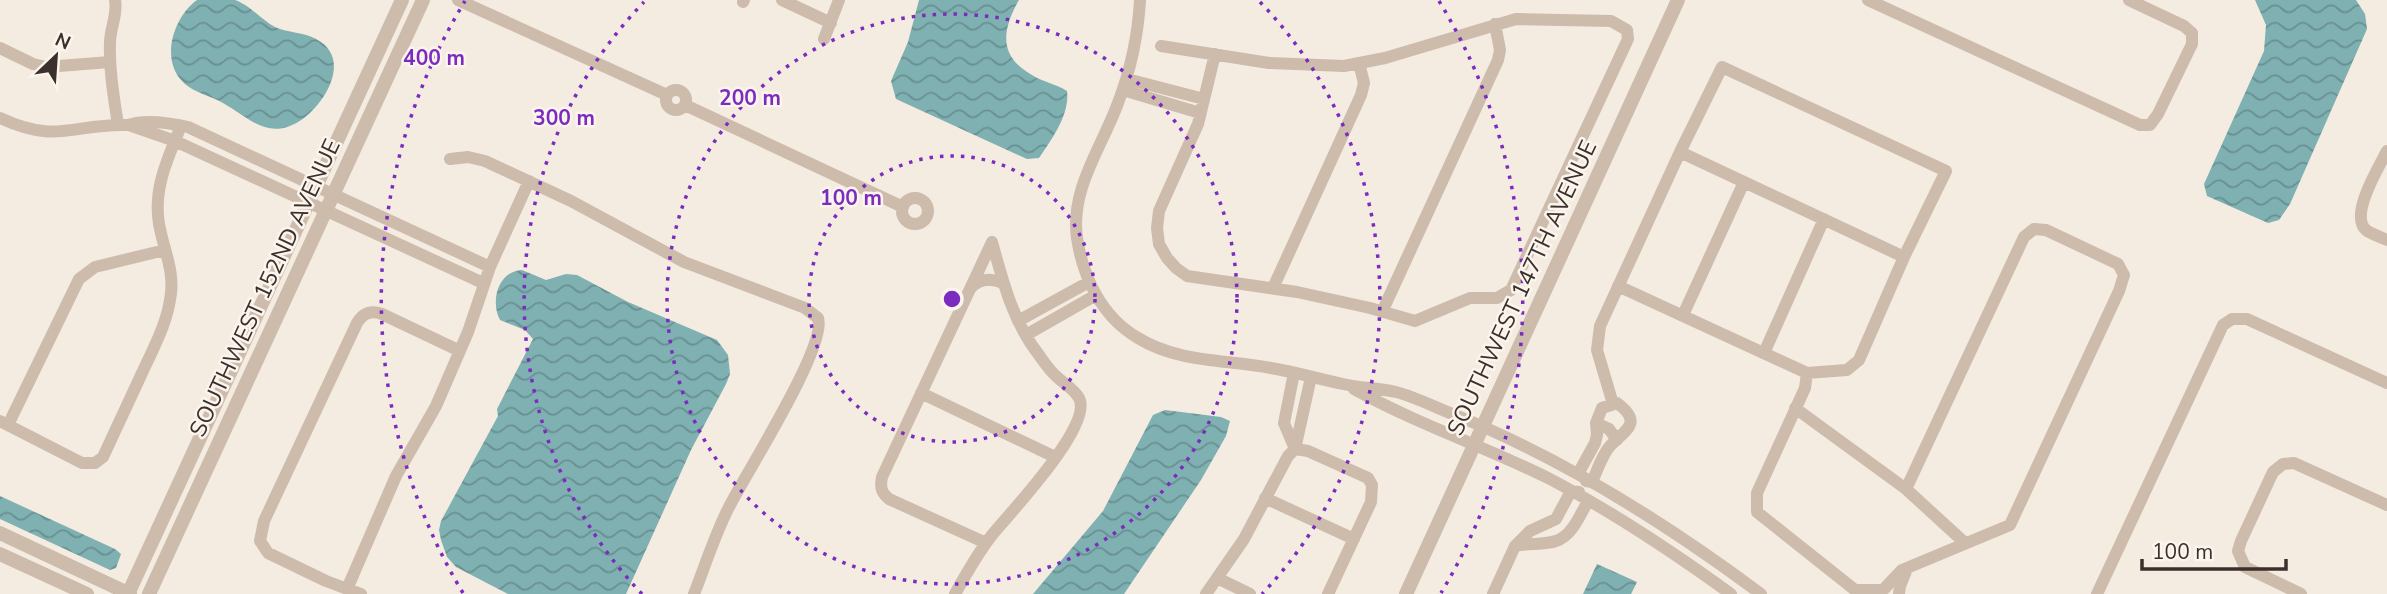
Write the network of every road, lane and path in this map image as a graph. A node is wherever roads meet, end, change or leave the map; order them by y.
1 (115, 0) edge
2 (402, 0) edge
3 (423, 0) edge
4 (458, 0) edge
5 (782, 0) edge
6 (839, 0) edge
7 (1140, 0) edge
8 (1678, 0) edge
9 (1868, 0) edge
10 (2129, 0) edge
11 (831, 23) junction
12 (1495, 24) junction
13 (824, 39) dead end
14 (1161, 46) dead end
15 (0, 48) edge
16 (1215, 54) junction
17 (110, 62) junction
18 (1359, 63) junction
19 (1125, 85) junction
20 (1179, 92) junction
21 (1204, 99) junction
22 (1175, 106) junction
23 (1200, 113) junction
24 (0, 118) edge
25 (123, 125) junction
26 (181, 126) junction
27 (175, 141) junction
28 (2387, 151) edge
29 (1680, 152) junction
30 (248, 154) junction
31 (450, 159) dead end
32 (240, 171) junction
33 (529, 181) junction
34 (1744, 182) junction
35 (315, 184) junction
36 (335, 194) junction
37 (307, 202) junction
38 (903, 207) dead end
39 (326, 212) junction
40 (1824, 219) junction
41 (405, 227) junction
42 (2387, 240) edge
43 (398, 244) junction
44 (165, 250) junction
45 (1904, 257) junction
46 (490, 267) junction
47 (1089, 282) junction
48 (1003, 283) junction
49 (483, 284) junction
50 (1618, 286) junction
51 (1273, 288) junction
52 (970, 289) junction
53 (1096, 295) junction
54 (1382, 312) junction
55 (1683, 315) junction
56 (1018, 321) junction
57 (1026, 335) junction
58 (460, 351) junction
59 (1764, 353) junction
60 (1294, 373) junction
61 (1807, 373) junction
62 (1311, 377) junction
63 (2387, 383) edge
64 (1346, 384) junction
65 (921, 393) junction
66 (1614, 404) junction
67 (1795, 408) junction
68 (4, 423) edge
69 (1596, 423) junction
70 (1483, 426) junction
71 (1617, 440) junction
72 (1475, 444) junction
73 (1295, 449) junction
74 (1055, 457) junction
75 (1578, 474) junction
76 (1551, 480) junction
77 (1592, 482) junction
78 (1906, 489) junction
79 (1571, 491) junction
80 (1608, 492) junction
81 (1265, 498) junction
82 (1588, 501) junction
83 (2387, 505) edge
84 (0, 533) edge
85 (1354, 539) junction
86 (986, 543) junction
87 (1965, 543) junction
88 (1515, 546) junction
89 (0, 554) edge
90 (1907, 569) junction
91 (1217, 578) junction
92 (347, 589) junction
93 (1880, 591) edge
94 (1856, 592) edge
95 (88, 594) edge
96 (129, 594) edge
97 (149, 594) edge
98 (361, 594) edge
99 (694, 594) edge
100 (954, 594) edge
101 (1206, 594) edge
102 (1250, 594) edge
103 (1328, 594) edge
104 (1406, 594) edge
105 (1493, 594) edge
106 (1731, 594) edge
107 (1761, 594) edge
108 (1899, 594) edge
109 (2097, 594) edge
110 (2301, 594) edge

1 - 17 street
2 - 35 street, SOUTHWEST 152ND AVENUE
3 - 36 street, SOUTHWEST 152ND AVENUE
4 - 38 street
5 - 11 street
6 - 11 street
7 - 19 street
8 - 70 street, SOUTHWEST 147TH AVENUE
9 - 10 street
11 - 13 street
12 - 18 street
12 - 54 street
12 - 54 street
14 - 16 street
15 - 17 street
16 - 18 street
16 - 21 street
17 - 25 street
18 - 51 street
19 - 20 street
19 - 22 street
19 - 47 street
20 - 21 street
20 - 22 street
21 - 23 street
22 - 23 street
23 - 51 street
24 - 25 street
25 - 26 street
25 - 27 street
26 - 27 street
26 - 30 street
27 - 32 street
27 - 44 street
28 - 42 street
29 - 34 street
29 - 45 street
29 - 50 street
30 - 32 street
30 - 35 street
31 - 33 street
32 - 37 street
33 - 46 street
33 - 99 street
34 - 40 street
34 - 55 street
35 - 36 street
35 - 37 street, SOUTHWEST 152ND AVENUE
36 - 39 street, SOUTHWEST 152ND AVENUE
36 - 41 street
37 - 39 street
37 - 96 street, SOUTHWEST 152ND AVENUE
39 - 43 street
39 - 97 street, SOUTHWEST 152ND AVENUE
40 - 45 street
40 - 59 street
41 - 43 street
41 - 46 street
43 - 49 street
44 - 68 street
44 - 68 street
45 - 61 street
46 - 49 street
47 - 53 street
47 - 56 street
48 - 52 street
48 - 52 street
48 - 56 street
49 - 58 street
50 - 55 street
50 - 66 street
51 - 54 street
52 - 65 street
53 - 57 street
53 - 60 street
55 - 59 street
56 - 57 street
57 - 74 street
58 - 92 street
58 - 92 street
59 - 61 street
60 - 62 street
60 - 73 street
61 - 67 street
62 - 64 street
62 - 73 street
63 - 109 street
64 - 70 street
64 - 72 street
65 - 74 street
65 - 86 street
66 - 69 street
66 - 71 street
67 - 78 street
67 - 94 street
69 - 71 street
69 - 75 street
70 - 72 street, SOUTHWEST 147TH AVENUE
70 - 75 street
71 - 77 street
72 - 76 street
72 - 104 street, SOUTHWEST 147TH AVENUE
73 - 81 street
73 - 85 street
74 - 86 street
75 - 77 street
76 - 77 street
76 - 79 street
77 - 80 street
78 - 87 street
78 - 87 street
79 - 80 street
79 - 82 street
79 - 88 street
80 - 107 street
81 - 85 street
81 - 91 street
82 - 88 street
82 - 106 street
83 - 110 street
84 - 96 street
85 - 103 street
86 - 100 street
87 - 90 street
88 - 105 street
89 - 95 street
90 - 93 street
90 - 108 street
91 - 101 street
91 - 102 street
92 - 98 street
93 - 94 street
93 - 108 street

